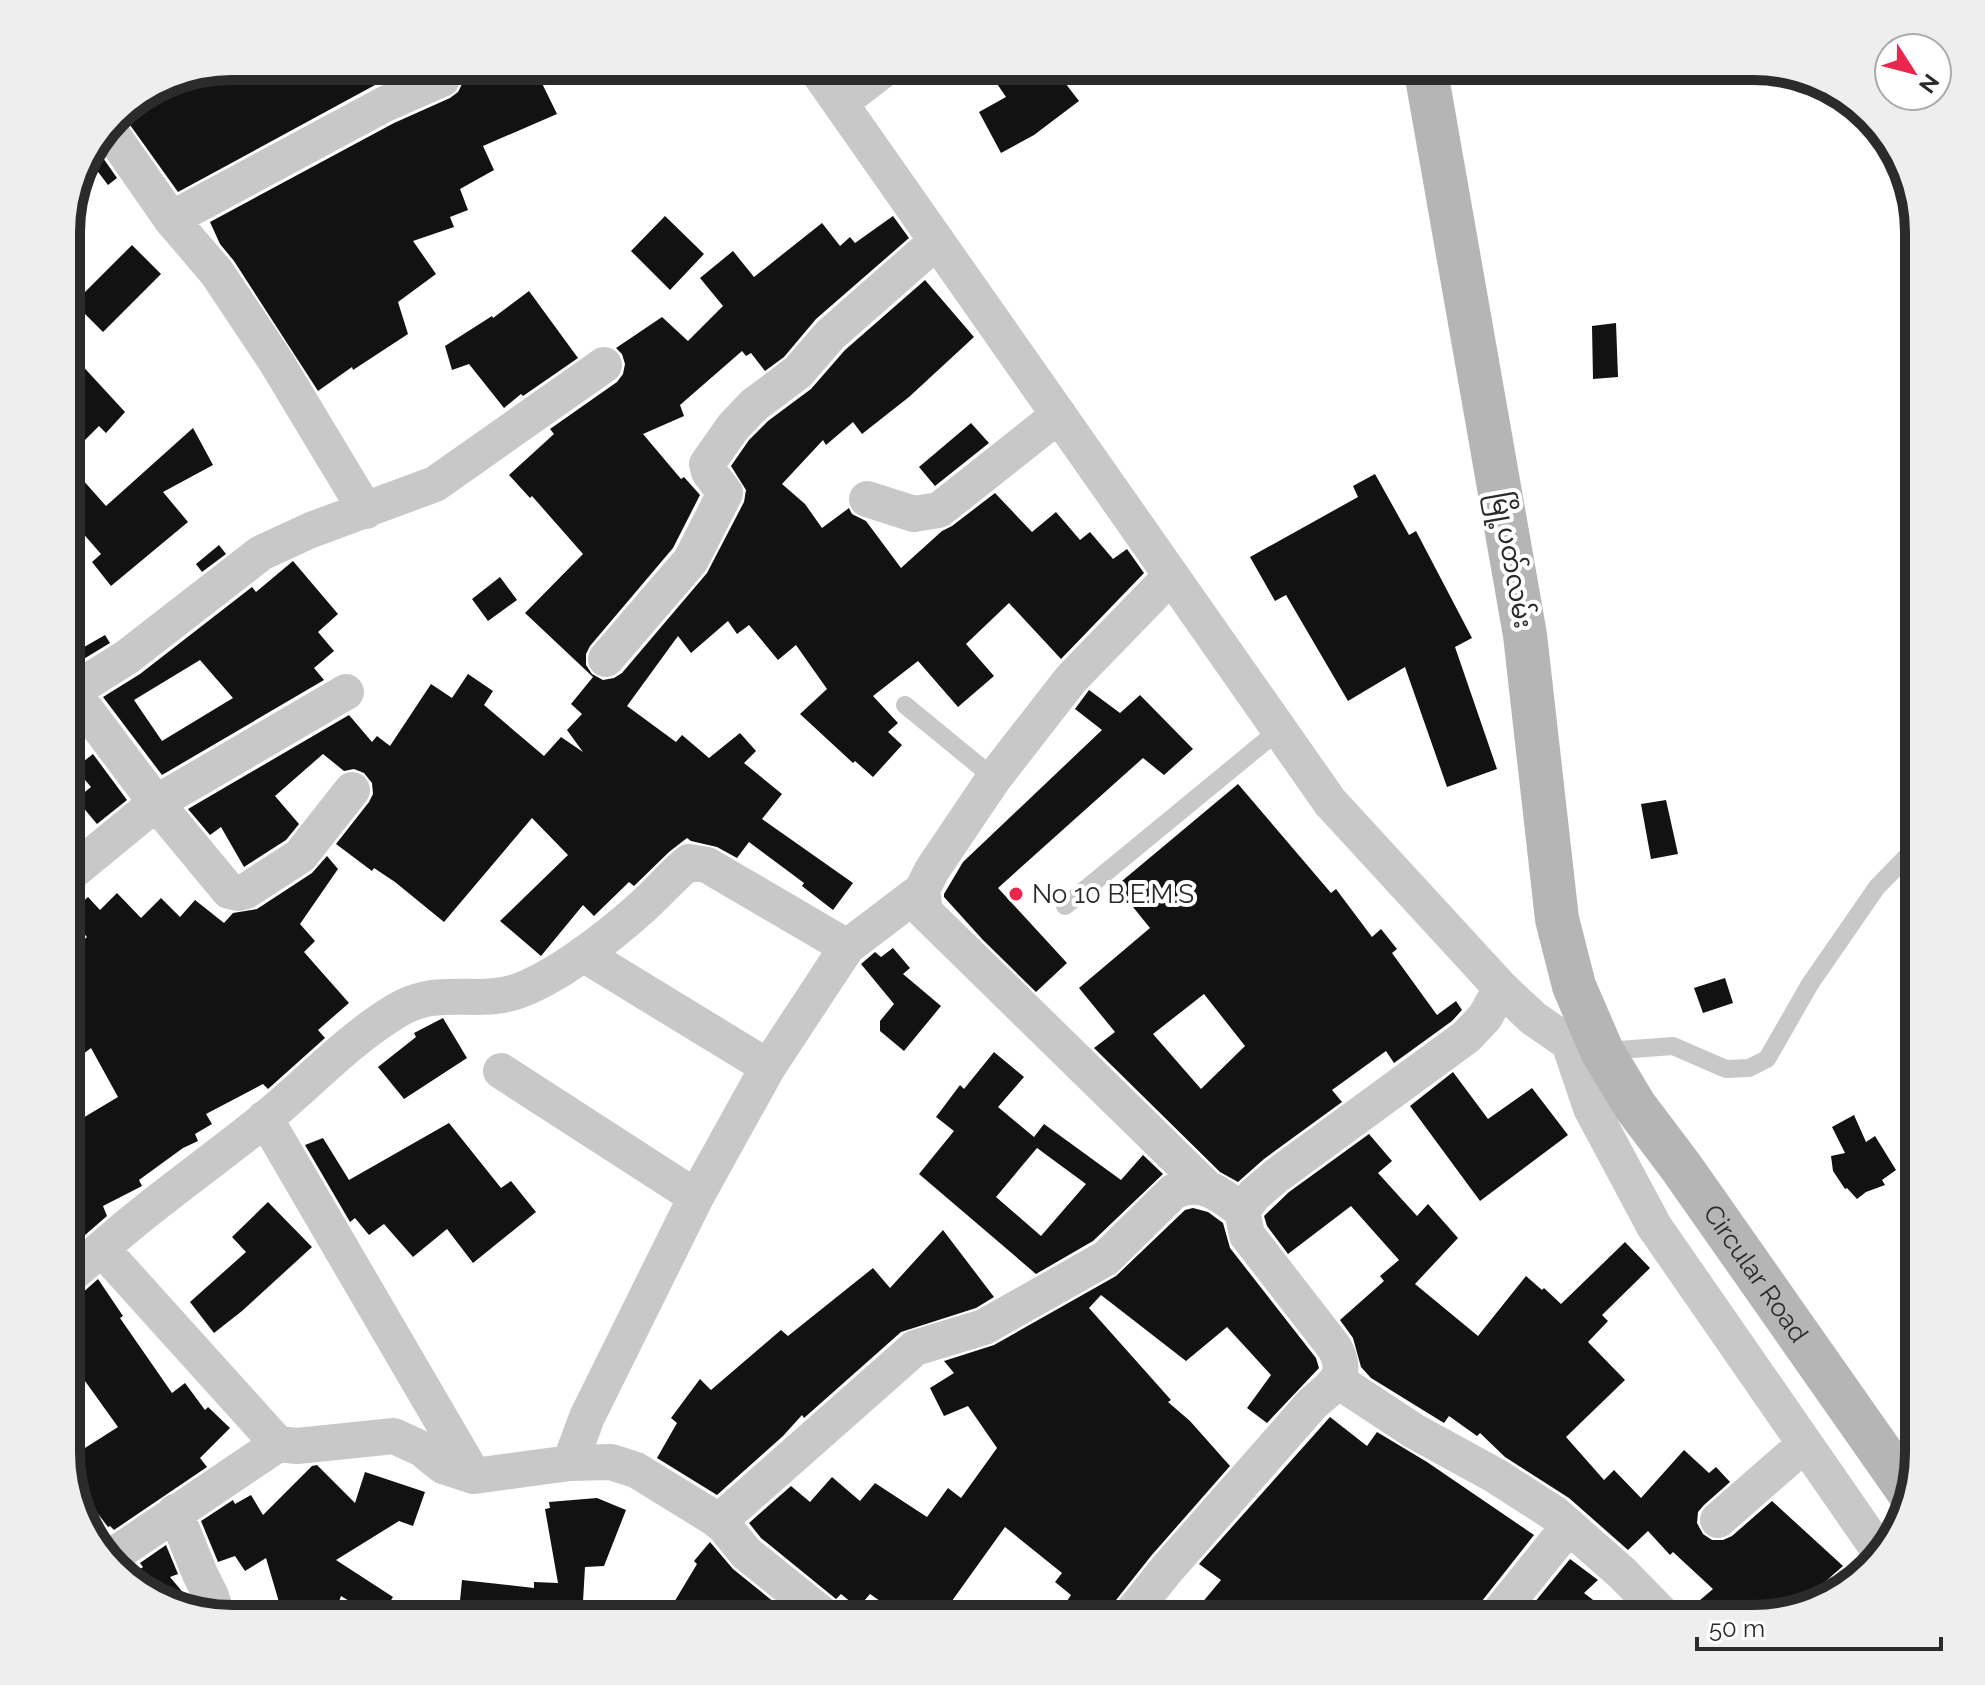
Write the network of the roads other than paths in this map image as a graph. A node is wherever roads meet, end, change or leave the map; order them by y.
1 (440, 80) edge
2 (824, 80) edge
3 (870, 80) edge
4 (1427, 80) edge
5 (840, 103) junction
6 (114, 137) edge
7 (171, 219) junction
8 (937, 241) junction
9 (604, 365) dead end
10 (1059, 415) junction
11 (867, 499) dead end
12 (366, 511) junction
13 (1170, 577) junction
14 (606, 659) dead end
15 (80, 682) edge
16 (346, 692) dead end
17 (80, 700) edge
18 (905, 705) dead end
19 (1279, 730) junction
20 (994, 778) junction
21 (352, 790) dead end
22 (156, 803) junction
23 (1905, 858) edge
24 (80, 865) edge
25 (922, 890) junction
26 (1065, 906) dead end
27 (847, 947) junction
28 (583, 954) junction
29 (1501, 988) junction
30 (1585, 1047) junction
31 (768, 1067) junction
32 (501, 1071) dead end
33 (265, 1118) junction
34 (1206, 1187) junction
35 (696, 1197) junction
36 (1242, 1211) junction
37 (102, 1249) junction
38 (80, 1267) edge
39 (1338, 1381) junction
40 (278, 1444) junction
41 (1805, 1444) junction
42 (570, 1463) junction
43 (474, 1476) junction
44 (1902, 1482) edge
45 (175, 1512) junction
46 (714, 1518) junction
47 (1718, 1520) dead end
48 (1569, 1526) junction
49 (1874, 1544) edge
50 (118, 1552) edge
51 (213, 1604) edge
52 (811, 1605) edge
53 (1138, 1605) edge
54 (1505, 1605) edge
55 (1642, 1605) edge

1 - 7 street
2 - 5 street
3 - 5 street
4 - 30 main road, မြို့ပတ်လမ်း
5 - 8 street
6 - 7 street
7 - 12 street
8 - 10 street
8 - 14 street
9 - 12 street
10 - 11 street
10 - 13 street
12 - 15 street
13 - 19 street
13 - 20 street
16 - 22 street
17 - 22 street
18 - 20 lane
19 - 26 lane
19 - 29 street
20 - 25 street
21 - 22 street
22 - 24 street
23 - 30 lane
25 - 27 street
25 - 34 street
27 - 28 street
27 - 31 street
28 - 31 street
28 - 33 street
29 - 30 street
29 - 36 street
30 - 41 street
30 - 44 main road, Circular Road
31 - 35 street
32 - 35 street
33 - 37 street
33 - 43 street
34 - 36 street
34 - 46 street
35 - 42 street
36 - 39 street
37 - 38 street
37 - 40 street
39 - 48 street
39 - 53 street
40 - 43 street
40 - 45 street
41 - 47 street
41 - 49 street
42 - 43 street
42 - 46 street
45 - 50 street
45 - 51 street
46 - 52 street
48 - 54 street
48 - 55 street

